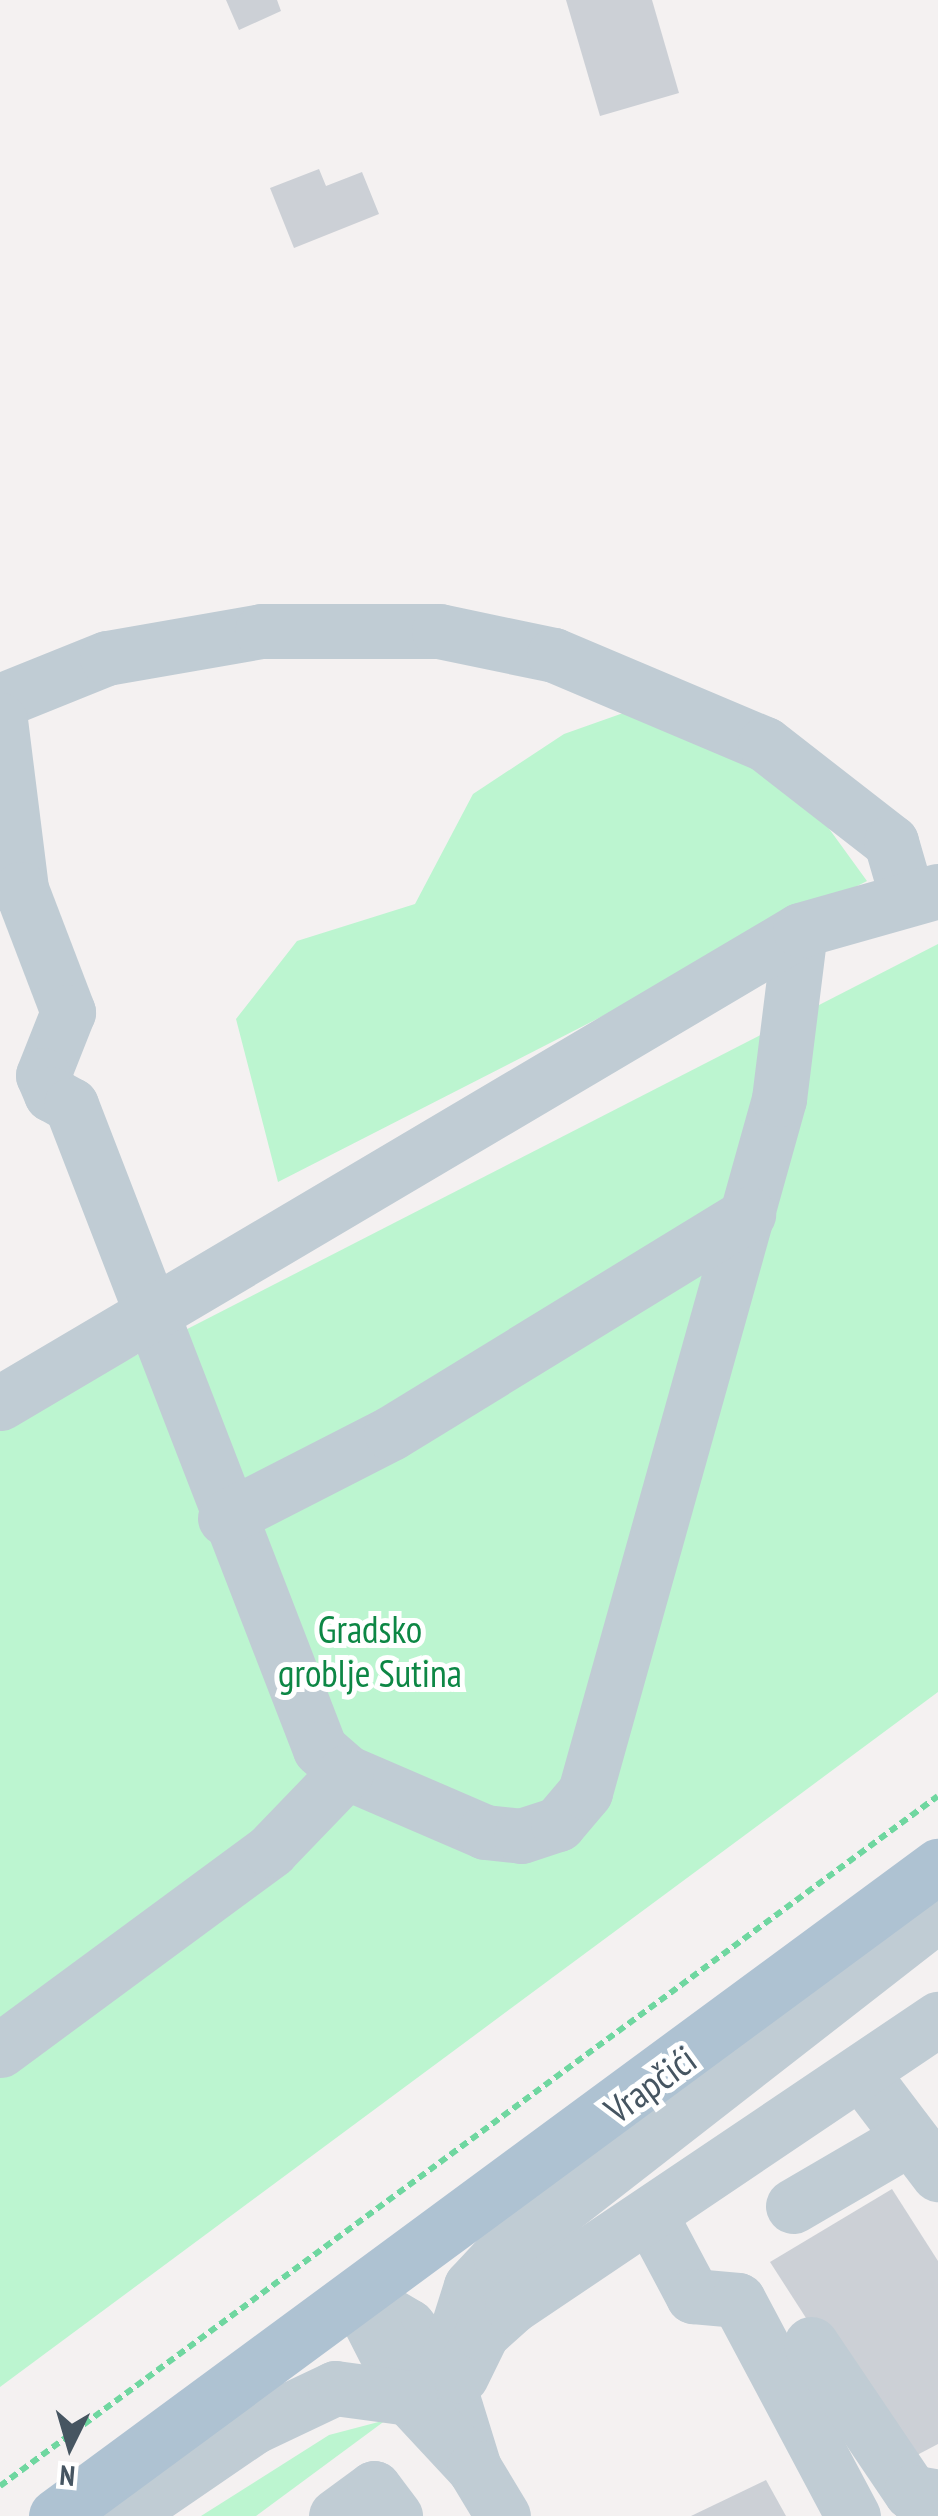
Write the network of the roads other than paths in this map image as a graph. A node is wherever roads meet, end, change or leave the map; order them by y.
1 (0, 700) edge
2 (0, 720) edge
3 (923, 894) edge
4 (800, 930) junction
5 (748, 1214) junction
6 (150, 1318) junction
7 (0, 1403) edge
8 (226, 1518) junction
9 (346, 1772) junction
10 (938, 1866) edge
11 (938, 1914) edge
12 (938, 2019) edge
13 (0, 2050) edge
14 (862, 2074) junction
15 (922, 2157) edge
16 (793, 2206) dead end
17 (650, 2215) junction
18 (357, 2296) junction
19 (811, 2344) dead end
20 (436, 2389) junction
21 (478, 2492) edge
22 (938, 2497) edge
23 (56, 2516) edge
24 (123, 2516) edge
25 (336, 2516) edge
26 (394, 2516) edge
27 (503, 2516) edge
28 (853, 2516) edge

1 - 3 street
2 - 6 street
3 - 4 street
4 - 5 street
4 - 6 street
5 - 8 street
5 - 9 street
6 - 7 street
6 - 8 street
8 - 9 street
9 - 13 street
10 - 18 main road, Vrapčići
11 - 20 street, Vrapčići
12 - 14 street
14 - 15 street
14 - 17 street
15 - 16 street
17 - 20 street
17 - 28 street
18 - 20 street
18 - 23 main road, Vrapčići
19 - 22 street
20 - 21 street
20 - 24 street
21 - 27 street
25 - 26 street

